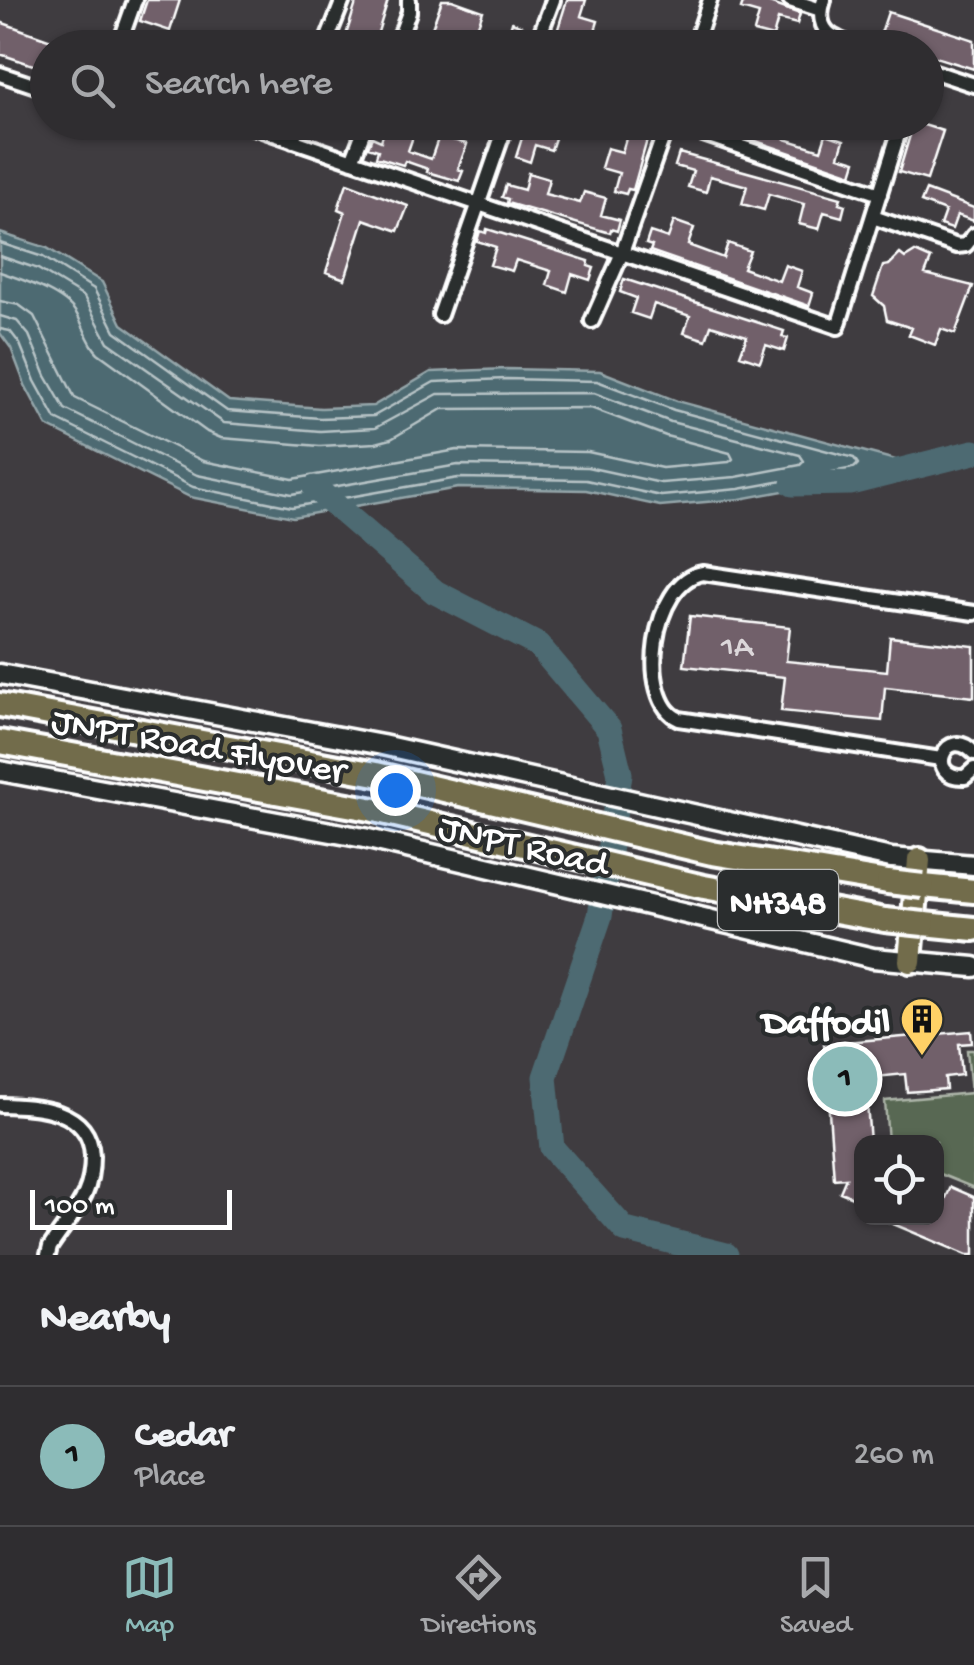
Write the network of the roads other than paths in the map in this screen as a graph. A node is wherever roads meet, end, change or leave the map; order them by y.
1 (135, 0) edge
2 (343, 0) edge
3 (409, 0) edge
4 (553, 0) edge
5 (710, 0) edge
6 (790, 0) edge
7 (823, 5) edge
8 (124, 30) edge
9 (331, 30) edge
10 (402, 30) edge
11 (542, 30) edge
12 (700, 30) edge
13 (822, 30) edge
14 (0, 74) edge
15 (944, 75) edge
16 (30, 84) edge
17 (974, 85) edge
18 (290, 140) edge
19 (360, 140) edge
20 (501, 140) edge
21 (662, 140) edge
22 (721, 140) edge
23 (896, 140) edge
24 (293, 141) joint
25 (352, 161) junction
26 (880, 194) junction
27 (477, 204) junction
28 (872, 217) junction
29 (974, 235) edge
30 (622, 254) junction
31 (440, 315) dead end
32 (592, 320) dead end
33 (974, 613) edge
34 (0, 674) edge
35 (0, 705) edge
36 (0, 742) edge
37 (973, 748) edge
38 (942, 760) junction
39 (0, 771) edge
40 (971, 778) edge
41 (919, 860) junction
42 (974, 865) edge
43 (974, 891) edge
44 (974, 930) edge
45 (910, 961) junction
46 (974, 968) edge
47 (0, 1104) edge
48 (48, 1255) edge

1 - 8 street
2 - 9 street
3 - 10 street
4 - 11 street
5 - 12 street
6 - 7 street
7 - 13 street
14 - 16 street
15 - 17 street
18 - 24 street
19 - 25 street
20 - 27 street
21 - 30 street
22 - 26 street
23 - 26 street
24 - 25 street
25 - 27 street
26 - 28 street
27 - 30 street
27 - 31 street
28 - 29 street
28 - 30 street
30 - 32 street
33 - 38 street
34 - 41 street, JNPT Road
35 - 43 highway, JNPT Road Flyover / NH348, bridge
36 - 44 highway, JNPT Road Flyover / NH348, bridge
37 - 38 street
38 - 40 street
39 - 45 street, JNPT Road
41 - 42 street, JNPT Road
41 - 45 highway
45 - 46 street, JNPT Road
47 - 48 street

